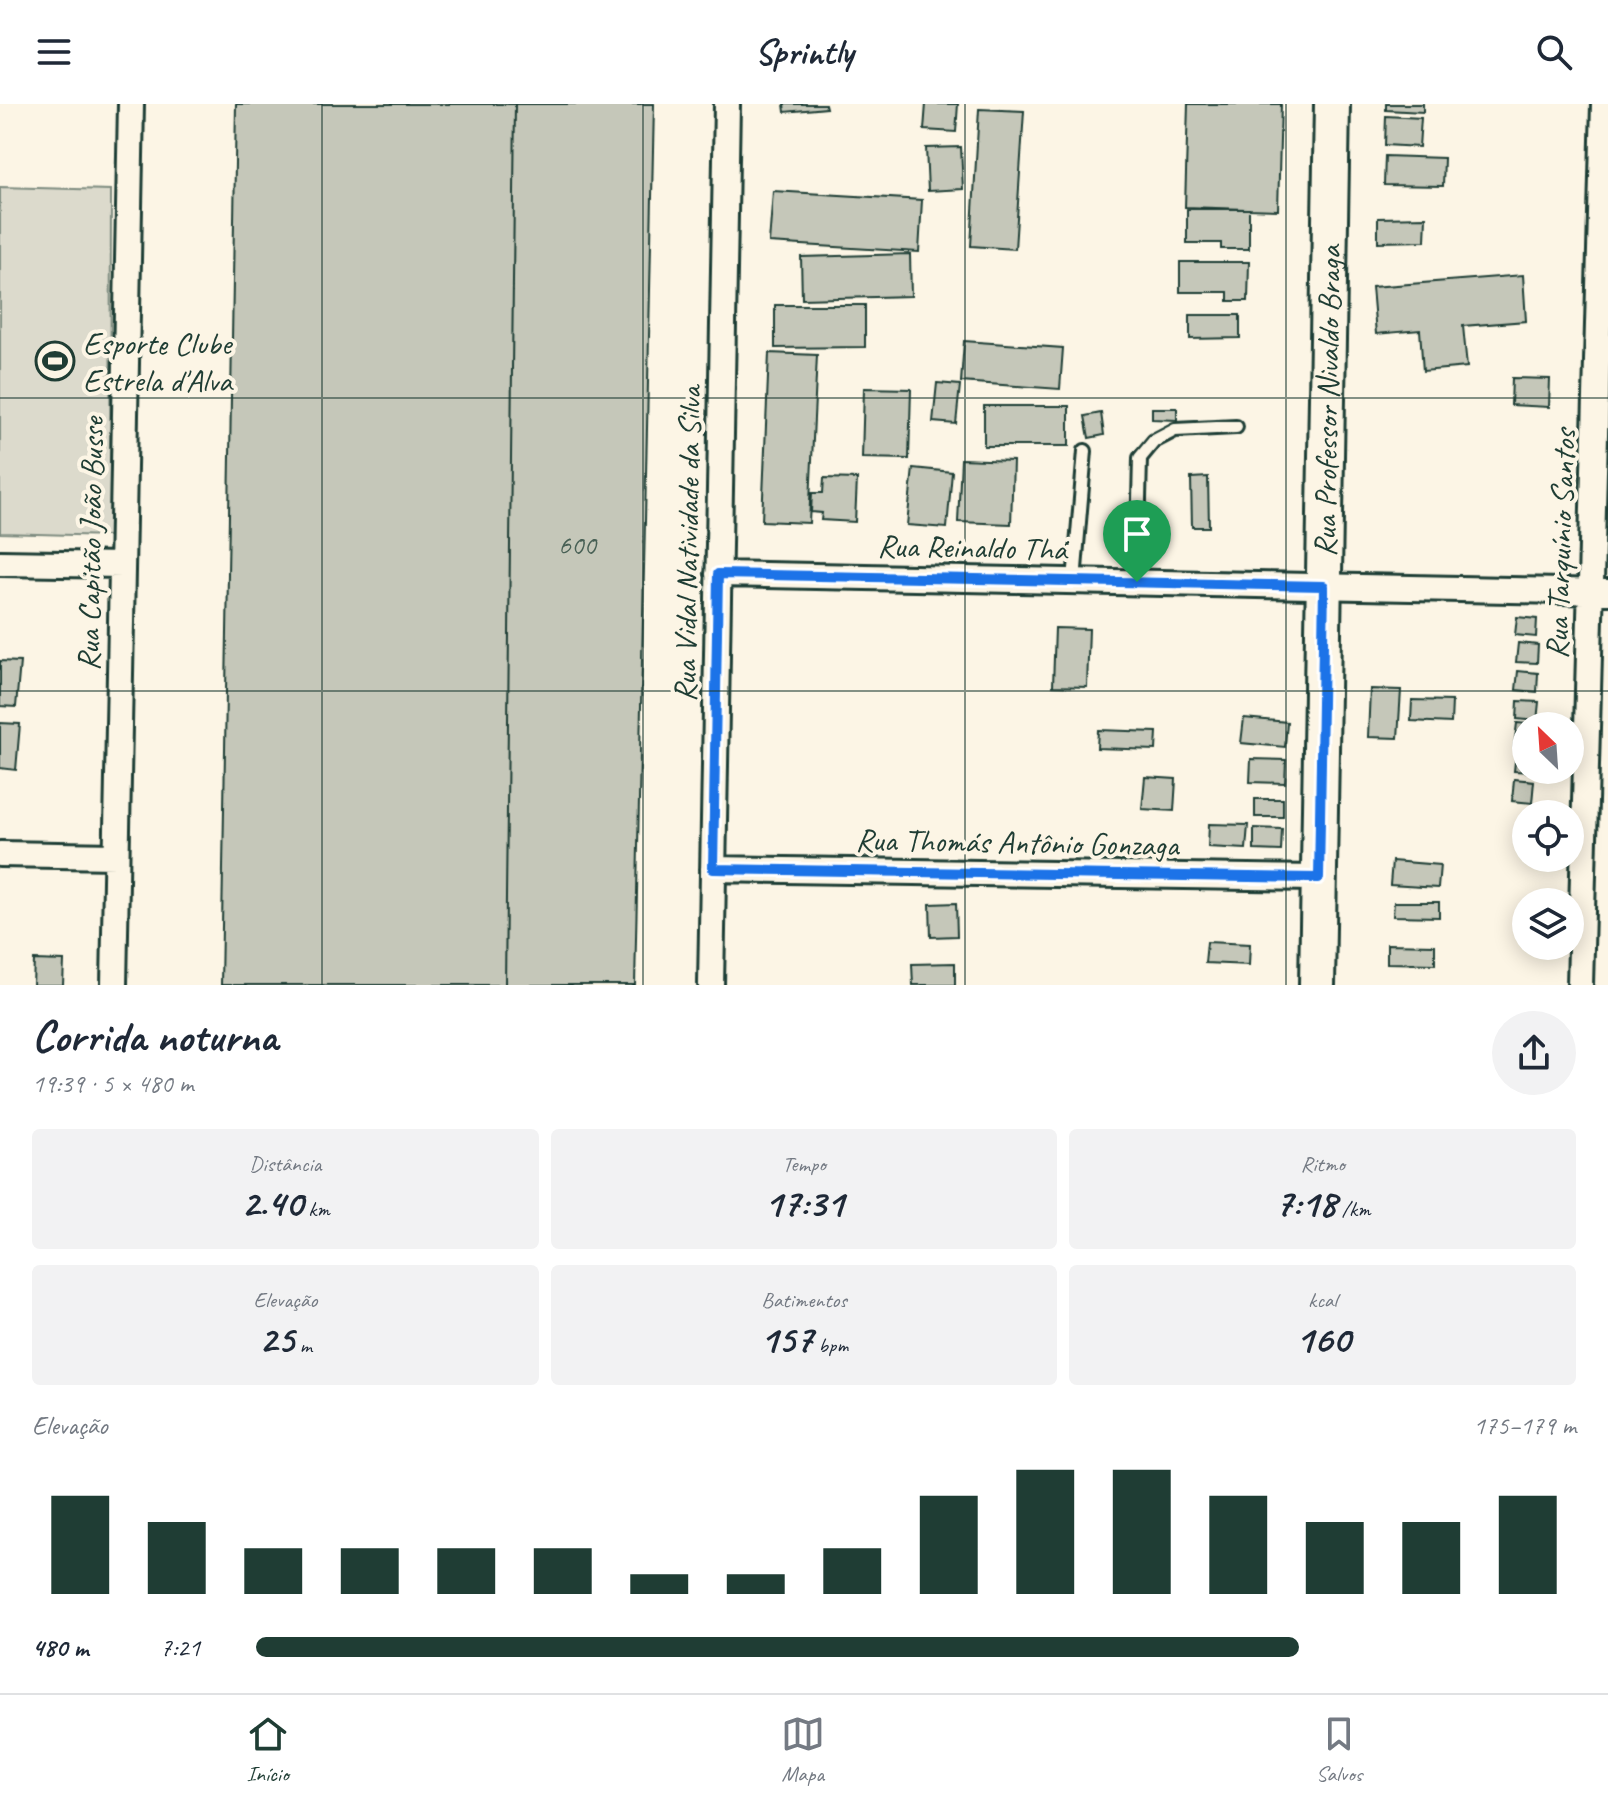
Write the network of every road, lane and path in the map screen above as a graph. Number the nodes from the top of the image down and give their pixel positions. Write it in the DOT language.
graph roads {
  1 [pos="131,104"];
  2 [pos="727,104"];
  3 [pos="1332,104"];
  4 [pos="1604,104"];
  5 [pos="1236,427"];
  6 [pos="1085,451"];
  7 [pos="0,563"];
  8 [pos="122,565"];
  9 [pos="718,574"];
  10 [pos="1074,581"];
  11 [pos="1137,582"];
  12 [pos="1324,586"];
  13 [pos="1599,592"];
  14 [pos="0,854"];
  15 [pos="116,856"];
  16 [pos="713,869"];
  17 [pos="1319,878"];
  18 [pos="114,985"];
  19 [pos="711,985"];
  20 [pos="1317,985"];
  21 [pos="1580,985"];
  1 -- 8 [label="street, Rua Capitão João Busse"];
  2 -- 9 [label="street, Rua Vidal Natividade da Silva"];
  3 -- 12 [label="main road, Rua Professor Nivaldo Braga"];
  4 -- 13 [label="street, Rua Tarquínio Santos"];
  5 -- 11 [label="lane"];
  6 -- 10 [label="lane"];
  7 -- 8 [label="street"];
  8 -- 15 [label="street, Rua Capitão João Busse"];
  9 -- 10 [label="street, Rua Reinaldo Thá"];
  9 -- 16 [label="street, Rua Vidal Natividade da Silva"];
  10 -- 11 [label="street, Rua Reinaldo Thá"];
  11 -- 12 [label="street, Rua Reinaldo Thá"];
  12 -- 13 [label="street, Rua Reinaldo Thá"];
  12 -- 17 [label="main road, Rua Professor Nivaldo Braga"];
  13 -- 21 [label="street, Rua Tarquínio Santos"];
  14 -- 15 [label="street"];
  15 -- 18 [label="street, Rua Capitão João Busse"];
  16 -- 17 [label="street, Rua Thomás Antônio Gonzaga"];
  16 -- 19 [label="street, Rua Vidal Natividade da Silva"];
  17 -- 20 [label="main road, Rua Professor Nivaldo Braga"];
}
